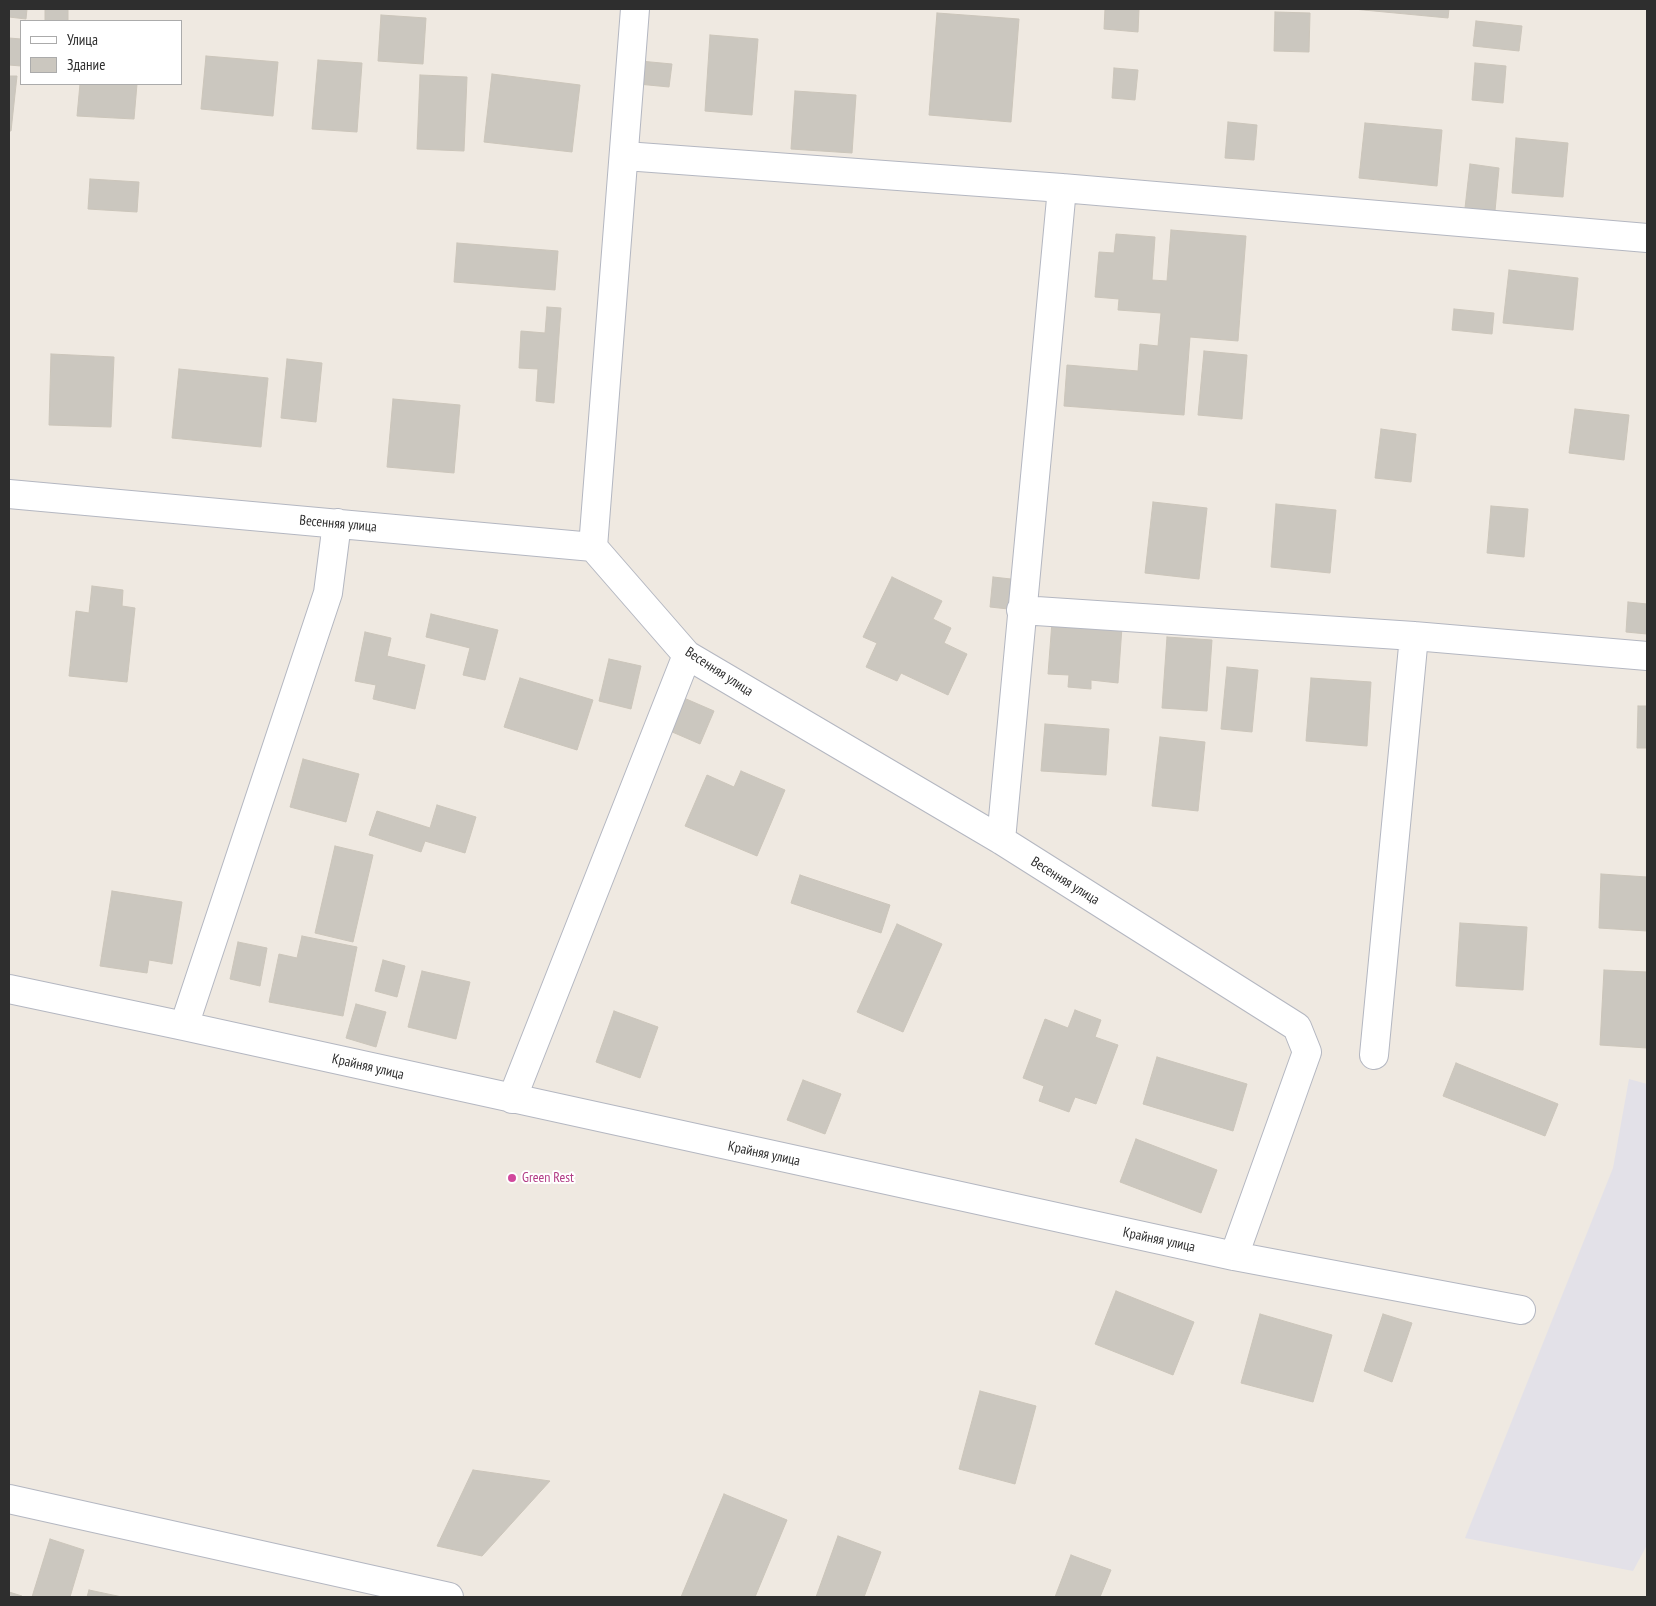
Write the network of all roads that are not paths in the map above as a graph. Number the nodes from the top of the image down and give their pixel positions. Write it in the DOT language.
graph roads {
  1 [pos="635,9"];
  2 [pos="626,156"];
  3 [pos="1062,188"];
  4 [pos="1647,238"];
  5 [pos="10,497"];
  6 [pos="337,524"];
  7 [pos="593,547"];
  8 [pos="1021,610"];
  9 [pos="1414,636"];
  10 [pos="687,655"];
  11 [pos="1647,656"];
  12 [pos="1001,840"];
  13 [pos="9,989"];
  14 [pos="184,1026"];
  15 [pos="1374,1056"];
  16 [pos="512,1099"];
  17 [pos="1234,1256"];
  18 [pos="1520,1310"];
  19 [pos="9,1499"];
  20 [pos="449,1597"];
  1 -- 2 [label="street"];
  2 -- 3 [label="street"];
  2 -- 7 [label="street"];
  3 -- 4 [label="street"];
  3 -- 8 [label="street"];
  5 -- 6 [label="street, Весенняя улица"];
  6 -- 7 [label="street, Весенняя улица"];
  6 -- 14 [label="street"];
  7 -- 10 [label="street, Весенняя улица"];
  8 -- 9 [label="street"];
  8 -- 12 [label="street"];
  9 -- 11 [label="street"];
  9 -- 15 [label="street"];
  10 -- 12 [label="street, Весенняя улица"];
  10 -- 16 [label="street"];
  12 -- 17 [label="street, Весенняя улица"];
  13 -- 14 [label="street, Крайняя улица"];
  14 -- 16 [label="street, Крайняя улица"];
  16 -- 17 [label="street, Крайняя улица"];
  17 -- 18 [label="street, Крайняя улица"];
  19 -- 20 [label="street"];
}
